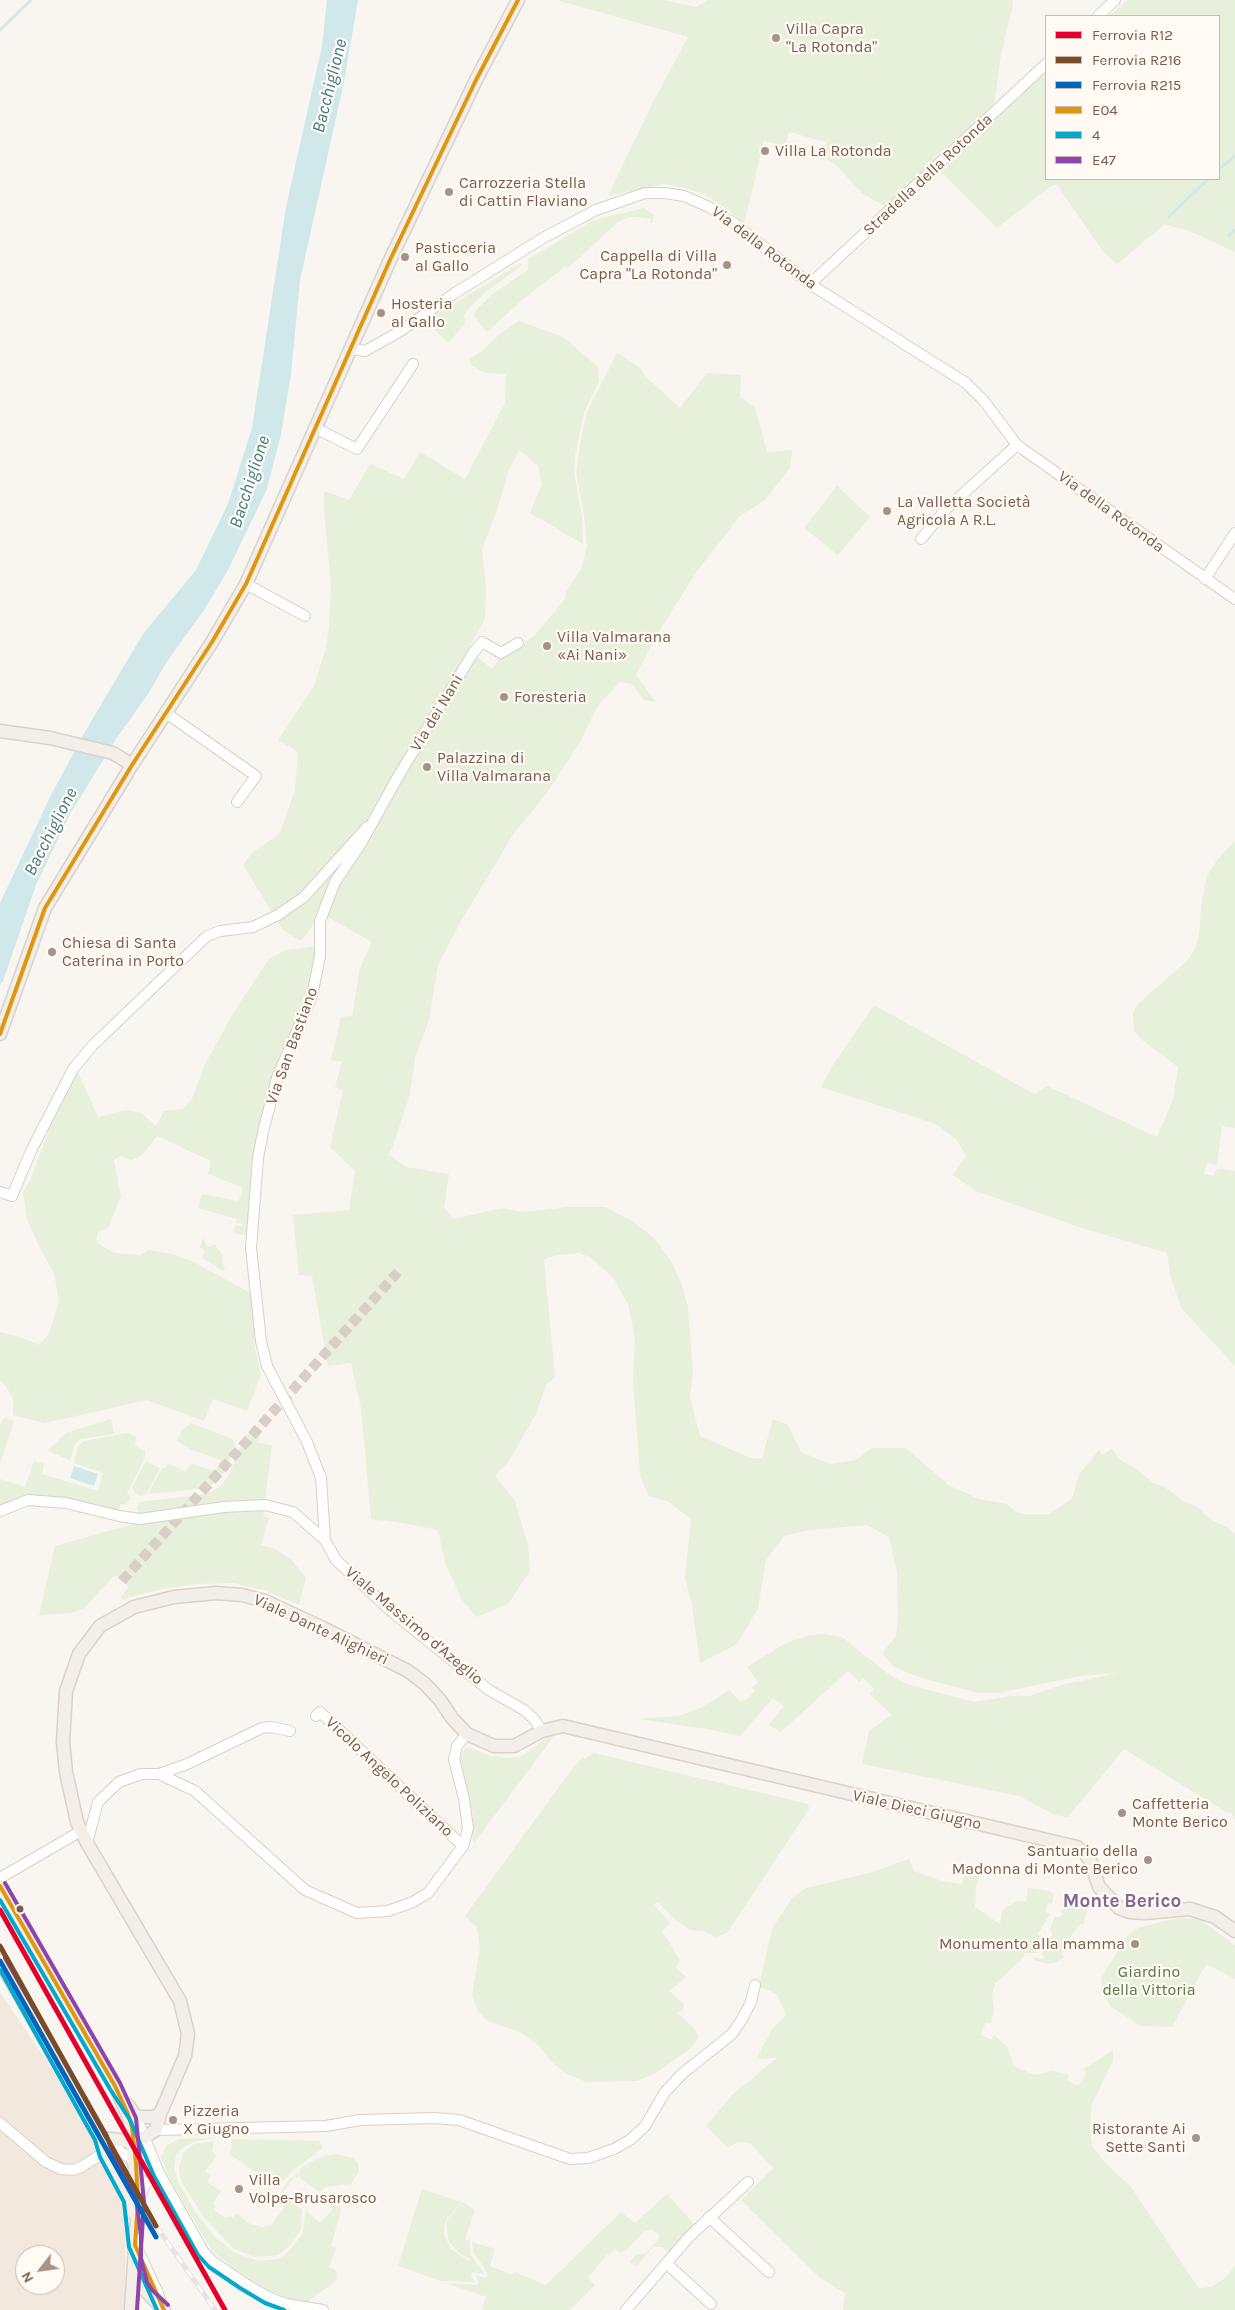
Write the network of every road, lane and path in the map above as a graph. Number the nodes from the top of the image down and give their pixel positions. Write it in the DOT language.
graph roads {
  1 [pos="518,0"];
  2 [pos="1115,0"];
  3 [pos="1099,15"];
  4 [pos="1045,65"];
  5 [pos="810,284"];
  6 [pos="352,349"];
  7 [pos="413,364"];
  8 [pos="315,428"];
  9 [pos="1017,444"];
  10 [pos="1235,533"];
  11 [pos="921,539"];
  12 [pos="1205,579"];
  13 [pos="246,584"];
  14 [pos="1235,599"];
  15 [pos="305,616"];
  16 [pos="518,643"];
  17 [pos="166,713"];
  18 [pos="0,731"];
  19 [pos="132,765"];
  20 [pos="237,802"];
  21 [pos="374,822"];
  22 [pos="0,1034"];
  23 [pos="0,1192"];
  24 [pos="0,1511"];
  25 [pos="324,1540"];
  26 [pos="316,1716"];
  27 [pos="563,1726"];
  28 [pos="542,1730"];
  29 [pos="290,1731"];
  30 [pos="467,1734"];
  31 [pos="160,1774"];
  32 [pos="81,1831"];
  33 [pos="87,1843"];
  34 [pos="463,1846"];
  35 [pos="0,1878"];
  36 [pos="1,1890"];
  37 [pos="1235,1931"];
  38 [pos="2,1962"];
  39 [pos="756,1985"];
  40 [pos="115,2086"];
  41 [pos="160,2114"];
  42 [pos="136,2117"];
  43 [pos="0,2123"];
  44 [pos="145,2136"];
  45 [pos="102,2138"];
  46 [pos="106,2152"];
  47 [pos="136,2163"];
  48 [pos="160,2180"];
  49 [pos="748,2182"];
  50 [pos="138,2202"];
  51 [pos="709,2217"];
  52 [pos="135,2241"];
  53 [pos="135,2260"];
  54 [pos="666,2263"];
  55 [pos="769,2272"];
  56 [pos="711,2304"];
  57 [pos="161,2309"];
  58 [pos="131,2310"];
  59 [pos="148,2310"];
  60 [pos="323,2310"];
  61 [pos="626,2310"];
  1 -- 6 [label="main road"];
  2 -- 3 [label="street"];
  4 -- 5 [label="street, Stradella della Rotonda"];
  5 -- 6 [label="street, Via della Rotonda"];
  5 -- 9 [label="street, Via della Rotonda"];
  6 -- 8 [label="main road"];
  7 -- 8 [label="street"];
  8 -- 13 [label="main road"];
  9 -- 11 [label="street"];
  9 -- 12 [label="street, Via della Rotonda"];
  10 -- 12 [label="street"];
  12 -- 14 [label="street, Via della Rotonda"];
  13 -- 15 [label="street"];
  13 -- 17 [label="main road"];
  16 -- 21 [label="street, Via dei Nani"];
  17 -- 19 [label="main road"];
  17 -- 20 [label="street"];
  18 -- 19 [label="main road"];
  19 -- 22 [label="main road"];
  21 -- 23 [label="street"];
  21 -- 25 [label="street, Via San Bastiano"];
  24 -- 25 [label="street, Viale Massimo d'Azeglio"];
  25 -- 28 [label="street, Viale Massimo d'Azeglio"];
  26 -- 34 [label="street, Vicolo Angelo Poliziano"];
  27 -- 28 [label="main road, Viale Dante Alighieri"];
  27 -- 37 [label="main road, Viale Dieci Giugno"];
  28 -- 30 [label="main road, Viale Dante Alighieri"];
  29 -- 31 [label="street"];
  30 -- 32 [label="main road, Viale Dante Alighieri"];
  30 -- 34 [label="street"];
  31 -- 33 [label="street"];
  31 -- 34 [label="street"];
  32 -- 33 [label="main road, Viale Dante Alighieri"];
  32 -- 35 [label="street"];
  33 -- 41 [label="main road, Viale Dante Alighieri"];
  36 -- 40 [label="main road"];
  38 -- 45 [label="main road"];
  39 -- 44 [label="street"];
  40 -- 42 [label="main road"];
  40 -- 44 [label="main road"];
  41 -- 42 [label="main road"];
  41 -- 44 [label="main road, Viale Dante Alighieri"];
  42 -- 44 [label="street"];
  43 -- 46 [label="street"];
  44 -- 45 [label="main road"];
  44 -- 47 [label="main road"];
  44 -- 48 [label="street"];
  45 -- 46 [label="main road"];
  45 -- 47 [label="street"];
  46 -- 52 [label="main road"];
  47 -- 48 [label="street"];
  47 -- 50 [label="main road"];
  48 -- 50 [label="street"];
  48 -- 60 [label="street"];
  49 -- 51 [label="street"];
  50 -- 52 [label="main road"];
  51 -- 54 [label="street"];
  51 -- 55 [label="street"];
  52 -- 53 [label="main road"];
  52 -- 57 [label="street"];
  53 -- 57 [label="main road"];
  53 -- 58 [label="main road"];
  54 -- 56 [label="street"];
  54 -- 61 [label="street"];
  57 -- 59 [label="main road"];
}
